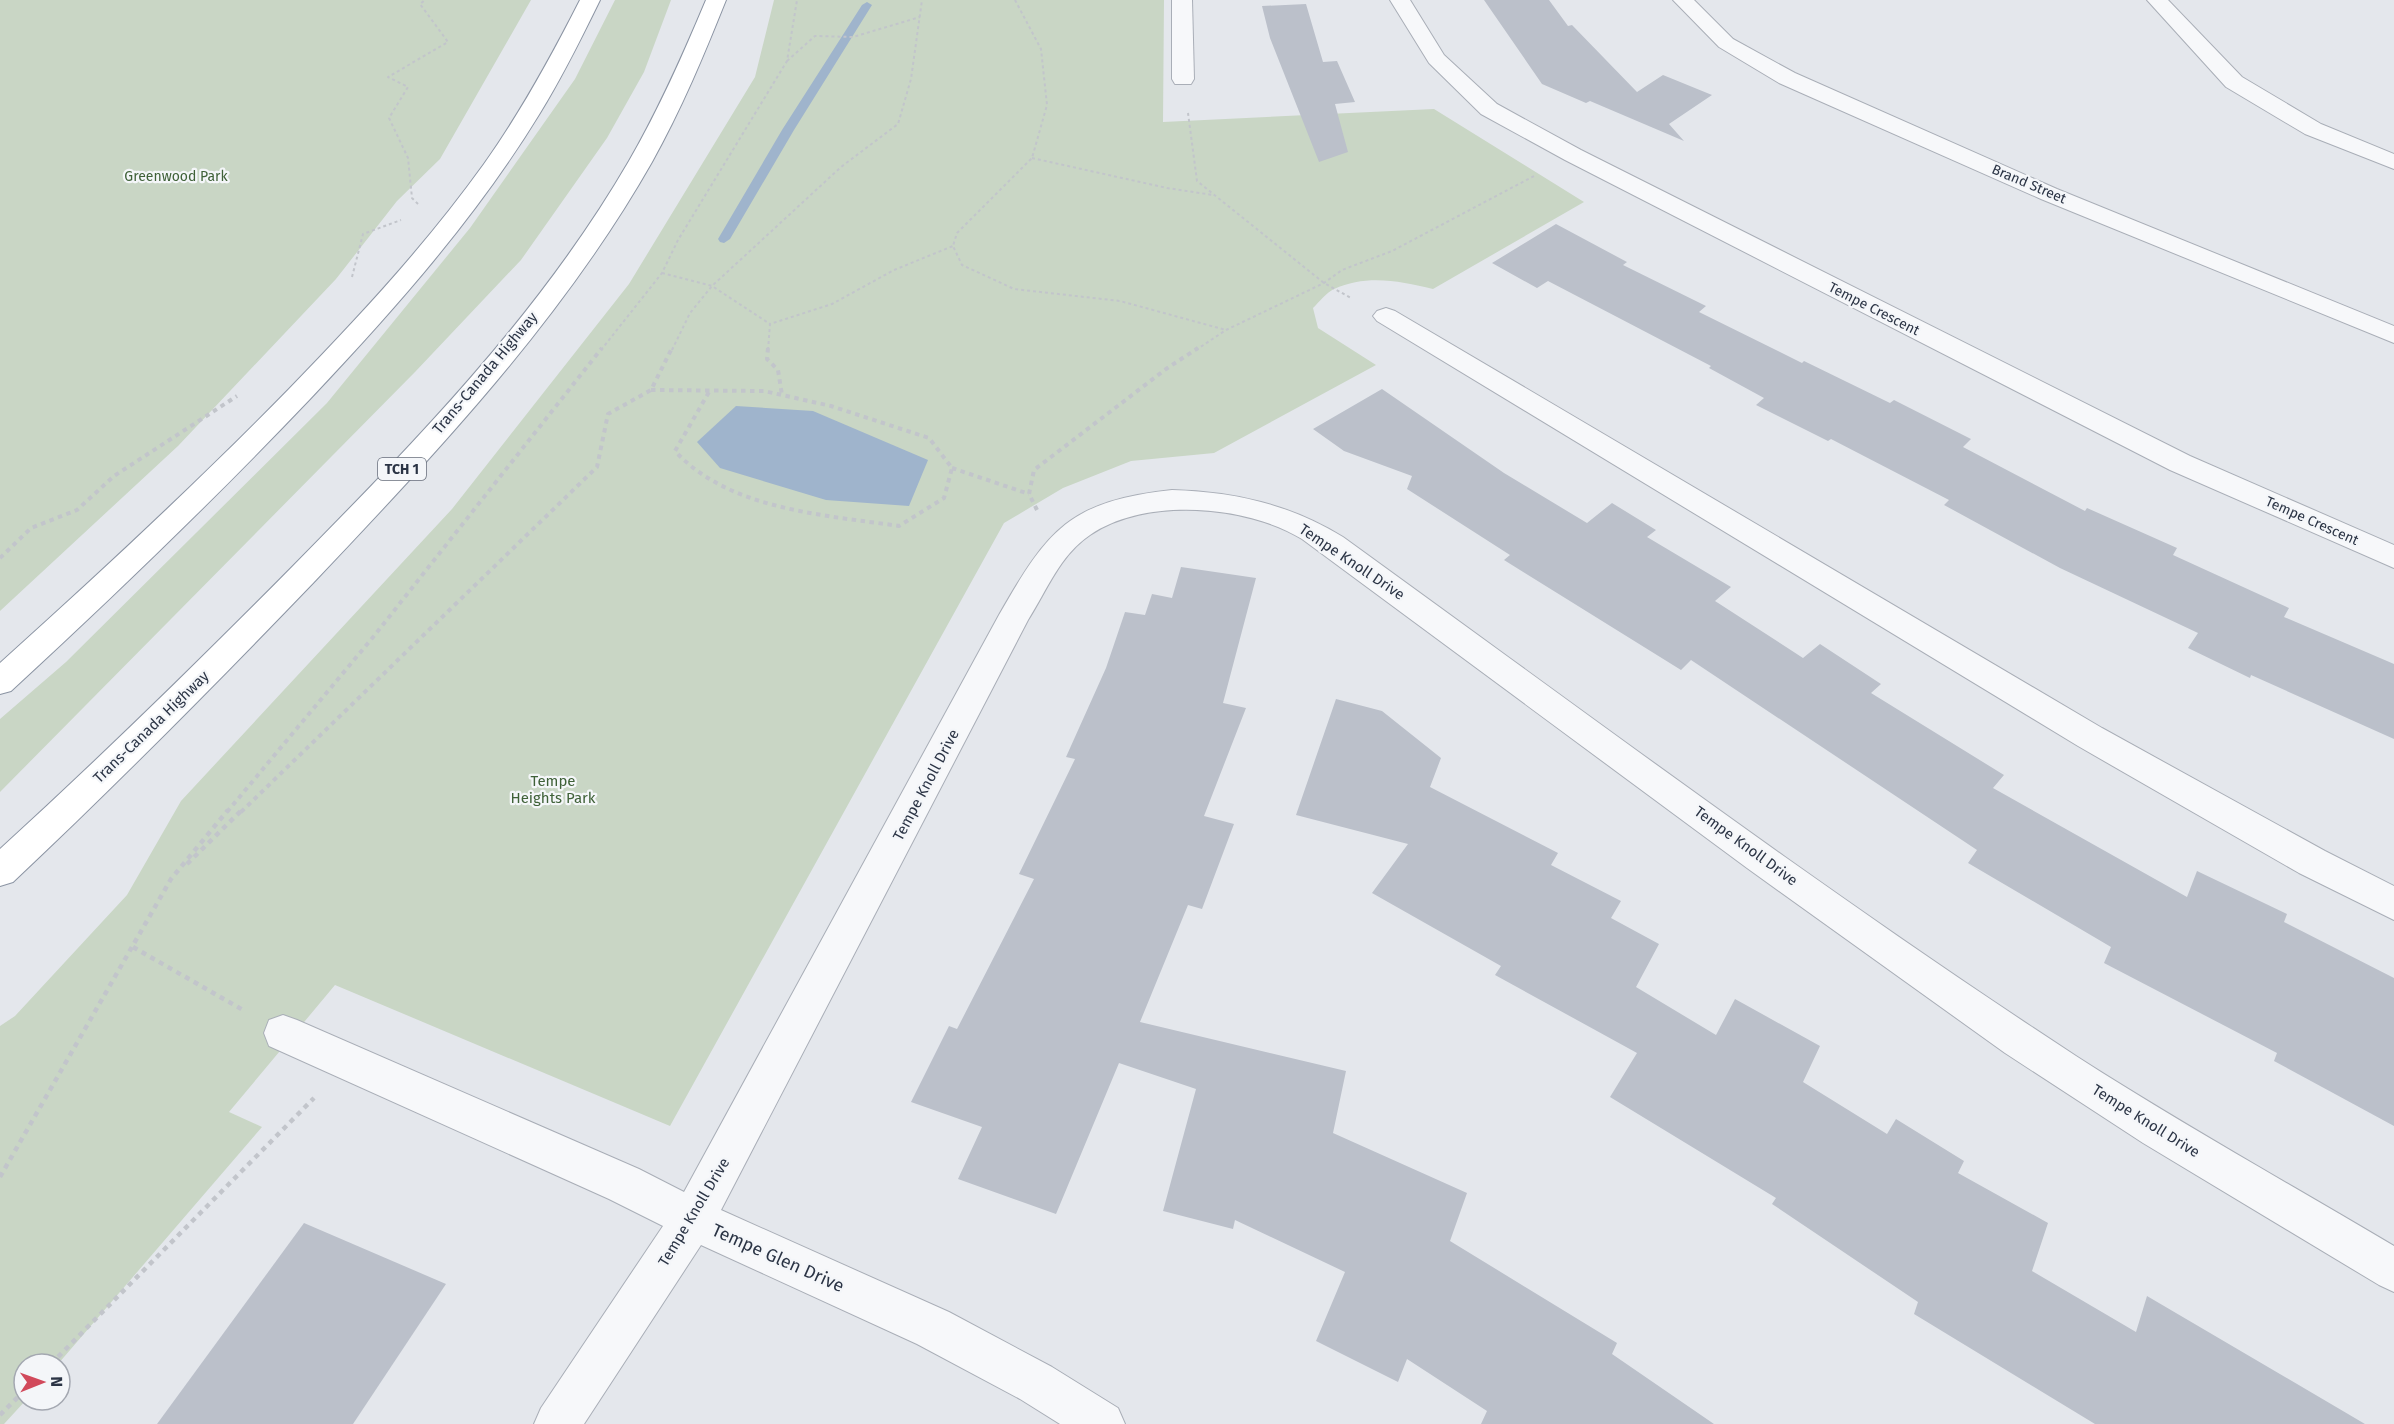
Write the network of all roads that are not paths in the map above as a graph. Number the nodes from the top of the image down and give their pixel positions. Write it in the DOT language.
graph roads {
  1 [pos="590,0"];
  2 [pos="717,0"];
  3 [pos="1182,0"];
  4 [pos="1400,0"];
  5 [pos="1683,0"];
  6 [pos="2157,0"];
  7 [pos="1183,79"];
  8 [pos="2394,162"];
  9 [pos="1386,316"];
  10 [pos="2394,335"];
  11 [pos="2394,557"];
  12 [pos="0,682"];
  13 [pos="0,871"];
  14 [pos="2394,903"];
  15 [pos="282,1033"];
  16 [pos="693,1219"];
  17 [pos="2394,1270"];
  18 [pos="557,1424"];
  19 [pos="1102,1424"];
  1 -- 12 [label="highway"];
  2 -- 13 [label="highway, Trans-Canada Highway / TCH 1"];
  3 -- 7 [label="street"];
  4 -- 11 [label="street, Tempe Crescent"];
  5 -- 10 [label="street, Brand Street"];
  6 -- 8 [label="street"];
  9 -- 14 [label="street"];
  15 -- 16 [label="street, Tempe Glen Drive"];
  16 -- 17 [label="street, Tempe Knoll Drive"];
  16 -- 18 [label="street, Tempe Knoll Drive"];
  16 -- 19 [label="street, Tempe Glen Drive"];
}
